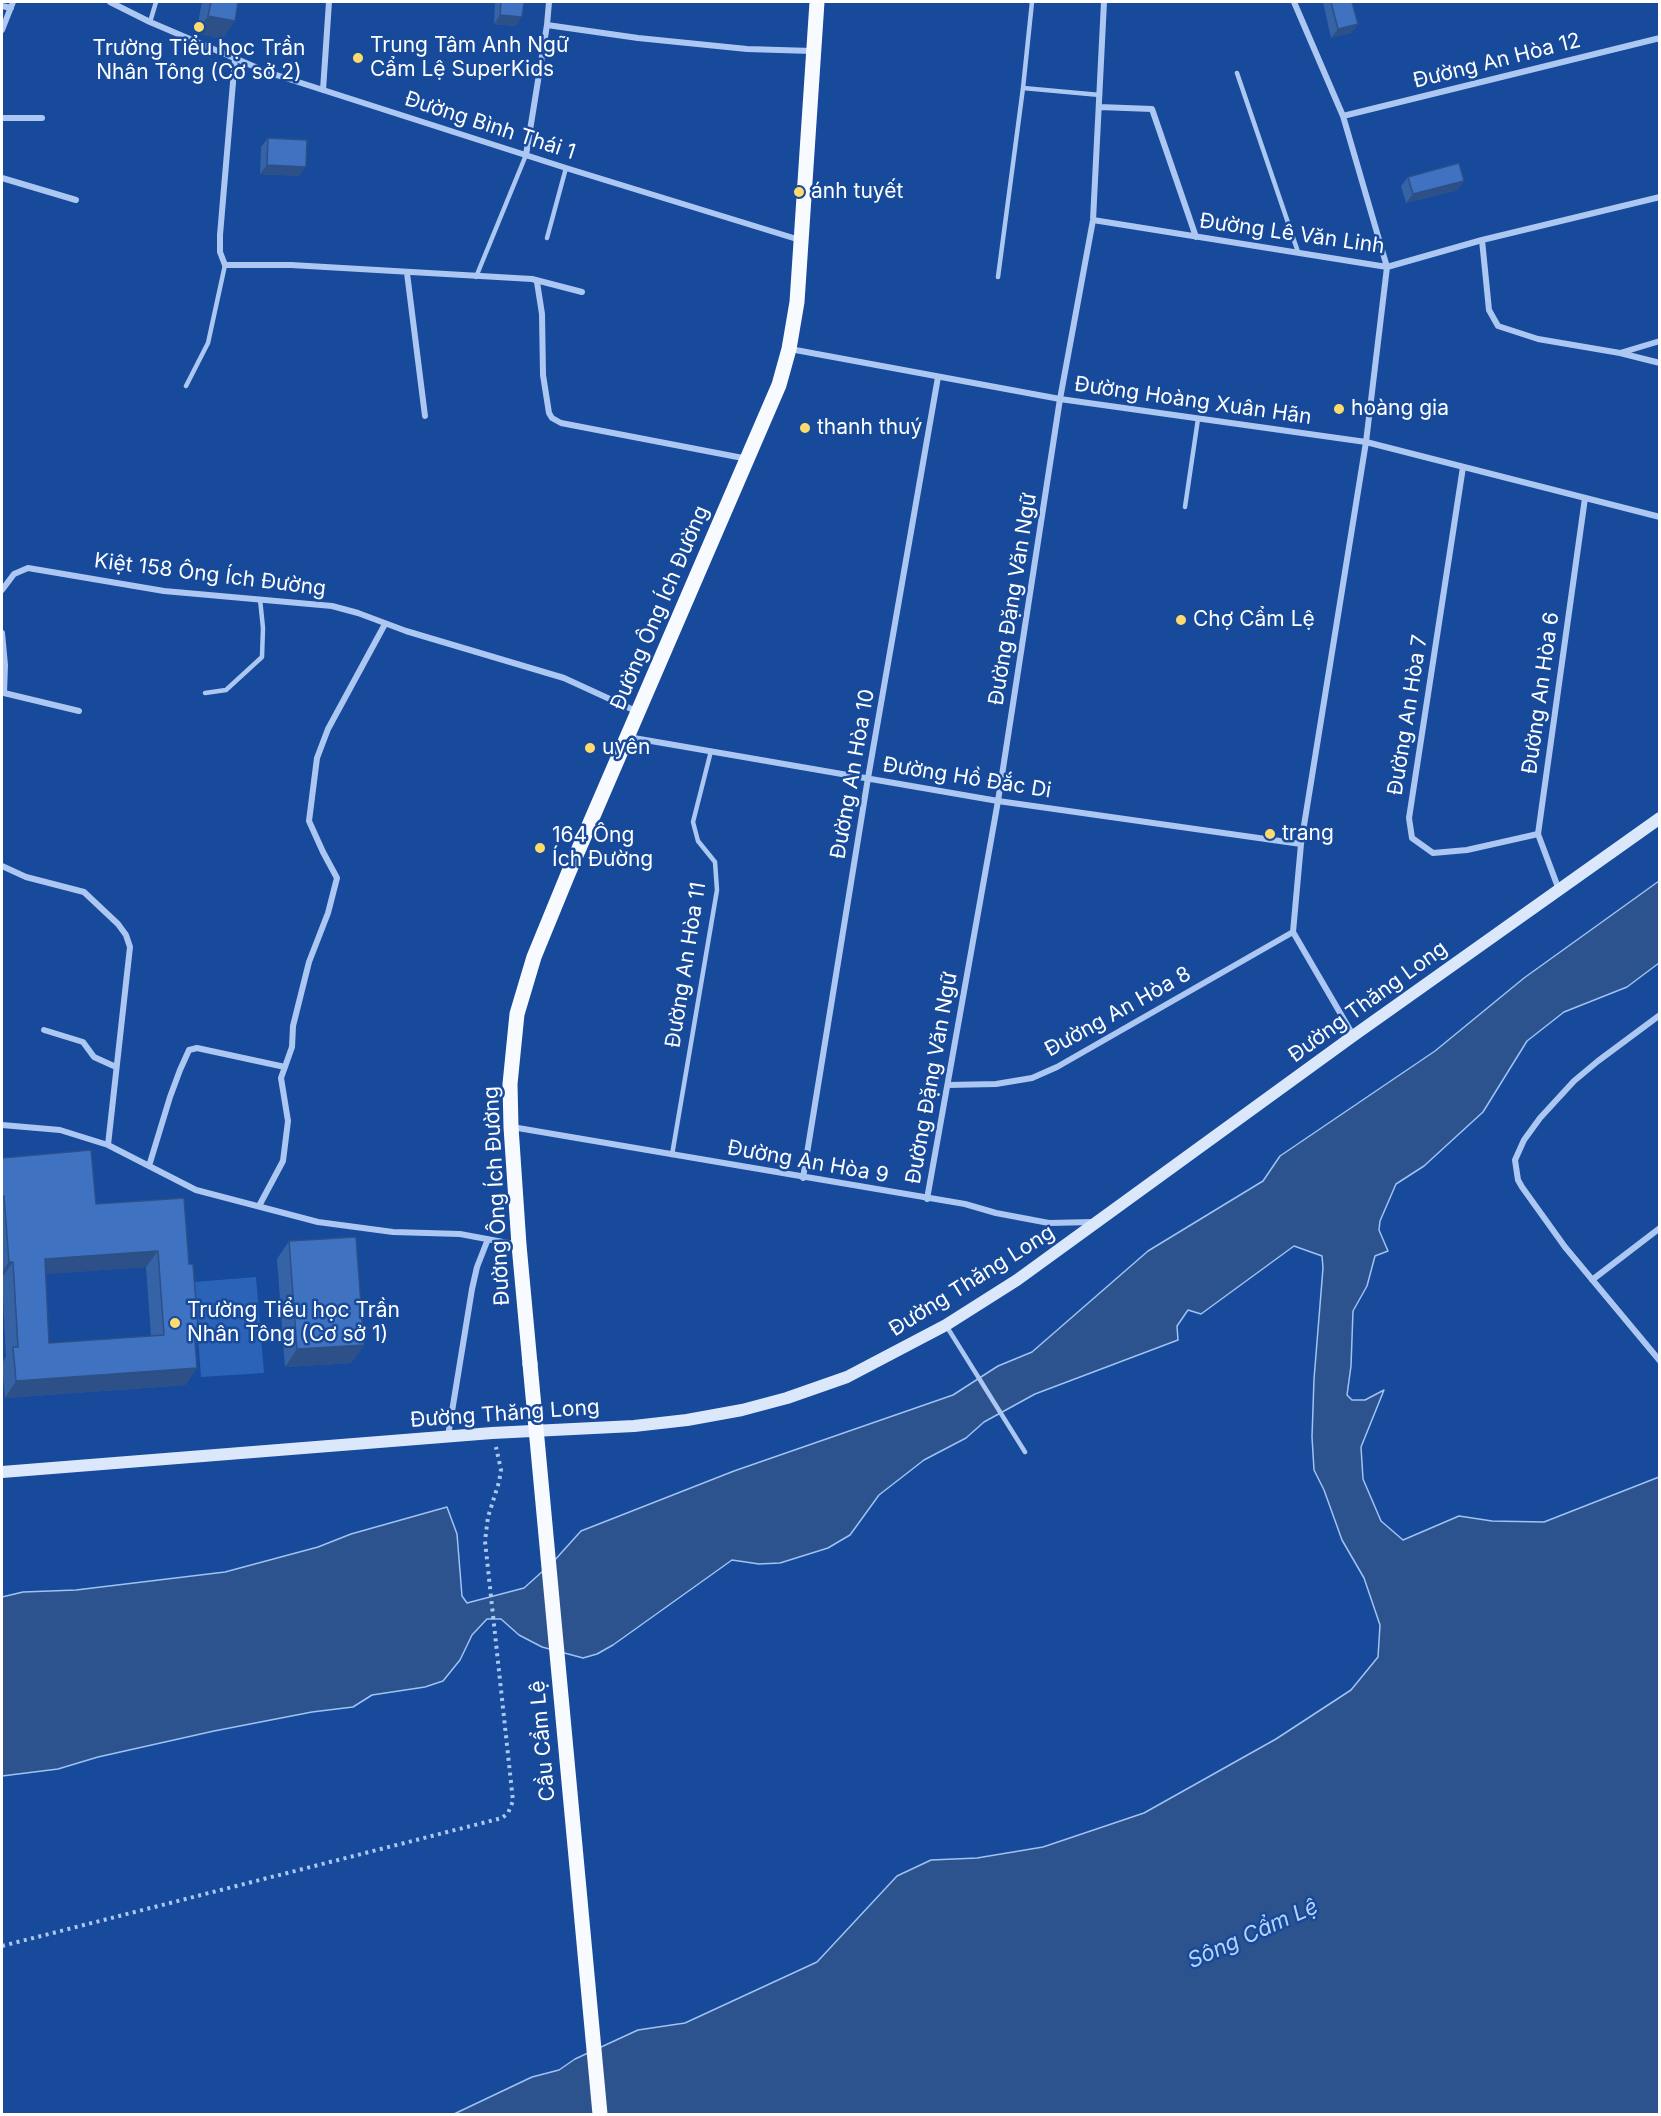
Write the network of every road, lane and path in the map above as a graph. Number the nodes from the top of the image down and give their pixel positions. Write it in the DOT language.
graph roads {
  1 [pos="110,2"];
  2 [pos="156,2"];
  3 [pos="329,2"];
  4 [pos="549,2"];
  5 [pos="817,2"];
  6 [pos="1032,2"];
  7 [pos="1104,2"];
  8 [pos="1294,2"];
  9 [pos="12,5"];
  10 [pos="2,6"];
  11 [pos="150,22"];
  12 [pos="547,25"];
  13 [pos="2,30"];
  14 [pos="1659,38"];
  15 [pos="813,51"];
  16 [pos="236,59"];
  17 [pos="1237,73"];
  18 [pos="1023,88"];
  19 [pos="323,90"];
  20 [pos="1100,95"];
  21 [pos="1099,107"];
  22 [pos="1343,116"];
  23 [pos="2,118"];
  24 [pos="42,118"];
  25 [pos="526,154"];
  26 [pos="566,168"];
  27 [pos="2,178"];
  28 [pos="1659,197"];
  29 [pos="76,200"];
  30 [pos="1093,220"];
  31 [pos="1196,237"];
  32 [pos="547,238"];
  33 [pos="800,240"];
  34 [pos="1482,240"];
  35 [pos="1298,252"];
  36 [pos="225,265"];
  37 [pos="1388,267"];
  38 [pos="407,273"];
  39 [pos="476,277"];
  40 [pos="998,277"];
  41 [pos="537,282"];
  42 [pos="582,292"];
  43 [pos="1659,341"];
  44 [pos="789,349"];
  45 [pos="1620,353"];
  46 [pos="1659,363"];
  47 [pos="938,377"];
  48 [pos="186,387"];
  49 [pos="1060,399"];
  50 [pos="425,416"];
  51 [pos="1198,419"];
  52 [pos="1366,442"];
  53 [pos="748,459"];
  54 [pos="1463,467"];
  55 [pos="1585,498"];
  56 [pos="1185,507"];
  57 [pos="1659,517"];
  58 [pos="2,590"];
  59 [pos="260,599"];
  60 [pos="385,624"];
  61 [pos="2,633"];
  62 [pos="205,693"];
  63 [pos="79,711"];
  64 [pos="639,712"];
  65 [pos="628,737"];
  66 [pos="711,751"];
  67 [pos="868,778"];
  68 [pos="999,801"];
  69 [pos="1659,818"];
  70 [pos="1538,834"];
  71 [pos="1302,843"];
  72 [pos="2,866"];
  73 [pos="1559,890"];
  74 [pos="1293,932"];
  75 [pos="1659,1015"];
  76 [pos="44,1030"];
  77 [pos="1353,1036"];
  78 [pos="116,1067"];
  79 [pos="285,1067"];
  80 [pos="948,1085"];
  81 [pos="2,1125"];
  82 [pos="511,1127"];
  83 [pos="108,1144"];
  84 [pos="672,1155"];
  85 [pos="149,1166"];
  86 [pos="803,1178"];
  87 [pos="927,1199"];
  88 [pos="260,1206"];
  89 [pos="1099,1222"];
  90 [pos="1659,1228"];
  91 [pos="488,1239"];
  92 [pos="519,1245"];
  93 [pos="1592,1280"];
  94 [pos="946,1325"];
  95 [pos="1659,1361"];
  96 [pos="530,1364"];
  97 [pos="492,1432"];
  98 [pos="448,1436"];
  99 [pos="1025,1452"];
  100 [pos="2,1472"];
  101 [pos="2,1946"];
  102 [pos="600,2115"];
  1 -- 11 [label="street, Đường Bình Thái 1"];
  2 -- 11 [label="lane"];
  3 -- 19 [label="street"];
  4 -- 12 [label="street"];
  5 -- 15 [label="main road, Đường Ông Ích Đường"];
  6 -- 18 [label="lane"];
  7 -- 20 [label="street, Đường Đặng Văn Ngữ"];
  8 -- 22 [label="street"];
  9 -- 10 [label="street"];
  9 -- 13 [label="street"];
  11 -- 16 [label="street, Đường Bình Thái 1"];
  12 -- 15 [label="street"];
  12 -- 25 [label="street"];
  14 -- 22 [label="street, Đường An Hòa 12"];
  15 -- 33 [label="main road, Đường Ông Ích Đường"];
  16 -- 19 [label="street, Đường Bình Thái 1"];
  16 -- 36 [label="street"];
  17 -- 35 [label="lane"];
  18 -- 20 [label="lane"];
  18 -- 40 [label="lane"];
  19 -- 25 [label="street, Đường Bình Thái 1"];
  20 -- 21 [label="street, Đường Đặng Văn Ngữ"];
  21 -- 30 [label="street, Đường Đặng Văn Ngữ"];
  21 -- 31 [label="street"];
  22 -- 37 [label="street"];
  23 -- 24 [label="street"];
  25 -- 26 [label="street, Đường Bình Thái 1"];
  25 -- 39 [label="lane"];
  26 -- 32 [label="lane"];
  26 -- 33 [label="street, Đường Bình Thái 1"];
  27 -- 29 [label="street"];
  28 -- 34 [label="street, Đường Lê Văn Linh"];
  30 -- 31 [label="street, Đường Lê Văn Linh"];
  30 -- 49 [label="street, Đường Đặng Văn Ngữ"];
  31 -- 35 [label="street, Đường Lê Văn Linh"];
  33 -- 44 [label="main road, Đường Ông Ích Đường"];
  34 -- 37 [label="street, Đường Lê Văn Linh"];
  34 -- 45 [label="street"];
  35 -- 37 [label="street, Đường Lê Văn Linh"];
  36 -- 38 [label="street"];
  36 -- 48 [label="lane"];
  37 -- 52 [label="street"];
  38 -- 39 [label="street"];
  38 -- 50 [label="street"];
  39 -- 41 [label="street"];
  41 -- 42 [label="street"];
  41 -- 53 [label="street"];
  43 -- 45 [label="street"];
  44 -- 47 [label="street, Đường Hoàng Xuân Hãn"];
  44 -- 53 [label="main road, Đường Ông Ích Đường"];
  45 -- 46 [label="street"];
  47 -- 49 [label="street, Đường Hoàng Xuân Hãn"];
  47 -- 67 [label="street, Đường An Hòa 10"];
  49 -- 51 [label="street, Đường Hoàng Xuân Hãn"];
  49 -- 68 [label="street, Đường Đặng Văn Ngữ"];
  51 -- 52 [label="street, Đường Hoàng Xuân Hãn"];
  51 -- 56 [label="lane"];
  52 -- 54 [label="street, Đường Hoàng Xuân Hãn"];
  52 -- 71 [label="street"];
  53 -- 64 [label="main road, Đường Ông Ích Đường"];
  54 -- 55 [label="street, Đường Hoàng Xuân Hãn"];
  54 -- 70 [label="street, Đường An Hòa 7"];
  55 -- 57 [label="street, Đường Hoàng Xuân Hãn"];
  55 -- 70 [label="street, Đường An Hòa 6"];
  58 -- 59 [label="street, Kiệt 158 Ông Ích Đường"];
  59 -- 60 [label="street, Kiệt 158 Ông Ích Đường"];
  59 -- 62 [label="lane"];
  60 -- 64 [label="street, Kiệt 158 Ông Ích Đường"];
  60 -- 79 [label="street"];
  61 -- 63 [label="street"];
  64 -- 65 [label="main road, Đường Ông Ích Đường"];
  65 -- 66 [label="street, Đường Hồ Đắc Di"];
  65 -- 82 [label="main road, Đường Ông Ích Đường"];
  66 -- 67 [label="street, Đường Hồ Đắc Di"];
  66 -- 84 [label="lane, Đường An Hòa 11"];
  67 -- 68 [label="street, Đường Hồ Đắc Di"];
  67 -- 86 [label="street, Đường An Hòa 10"];
  68 -- 71 [label="street, Đường Hồ Đắc Di"];
  68 -- 80 [label="street, Đường Đặng Văn Ngữ"];
  69 -- 73 [label="street, Đường Thăng Long"];
  70 -- 73 [label="street, Đường An Hòa 6"];
  71 -- 74 [label="street"];
  72 -- 78 [label="street"];
  73 -- 77 [label="street, Đường Thăng Long"];
  74 -- 77 [label="street"];
  74 -- 80 [label="street, Đường An Hòa 8"];
  75 -- 93 [label="street"];
  76 -- 78 [label="street"];
  77 -- 89 [label="street, Đường Thăng Long"];
  78 -- 83 [label="street"];
  79 -- 85 [label="street"];
  79 -- 88 [label="street"];
  80 -- 87 [label="street, Đường Đặng Văn Ngữ"];
  81 -- 83 [label="street"];
  82 -- 84 [label="street, Đường An Hòa 9"];
  82 -- 92 [label="main road, Đường Ông Ích Đường"];
  83 -- 85 [label="street"];
  84 -- 86 [label="street, Đường An Hòa 9"];
  85 -- 88 [label="street"];
  86 -- 87 [label="street, Đường An Hòa 9"];
  87 -- 89 [label="street, Đường An Hòa 9"];
  88 -- 91 [label="street"];
  89 -- 94 [label="street, Đường Thăng Long"];
  90 -- 93 [label="street"];
  91 -- 92 [label="street"];
  91 -- 98 [label="street"];
  92 -- 96 [label="main road, Đường Ông Ích Đường"];
  93 -- 95 [label="street"];
  94 -- 97 [label="street, Đường Thăng Long"];
  94 -- 99 [label="lane"];
  96 -- 102 [label="main road, Cầu Cẩm Lệ, bridge"];
  97 -- 98 [label="street, Đường Thăng Long"];
  97 -- 101 [label="path"];
  98 -- 100 [label="street, Đường Thăng Long"];
}
